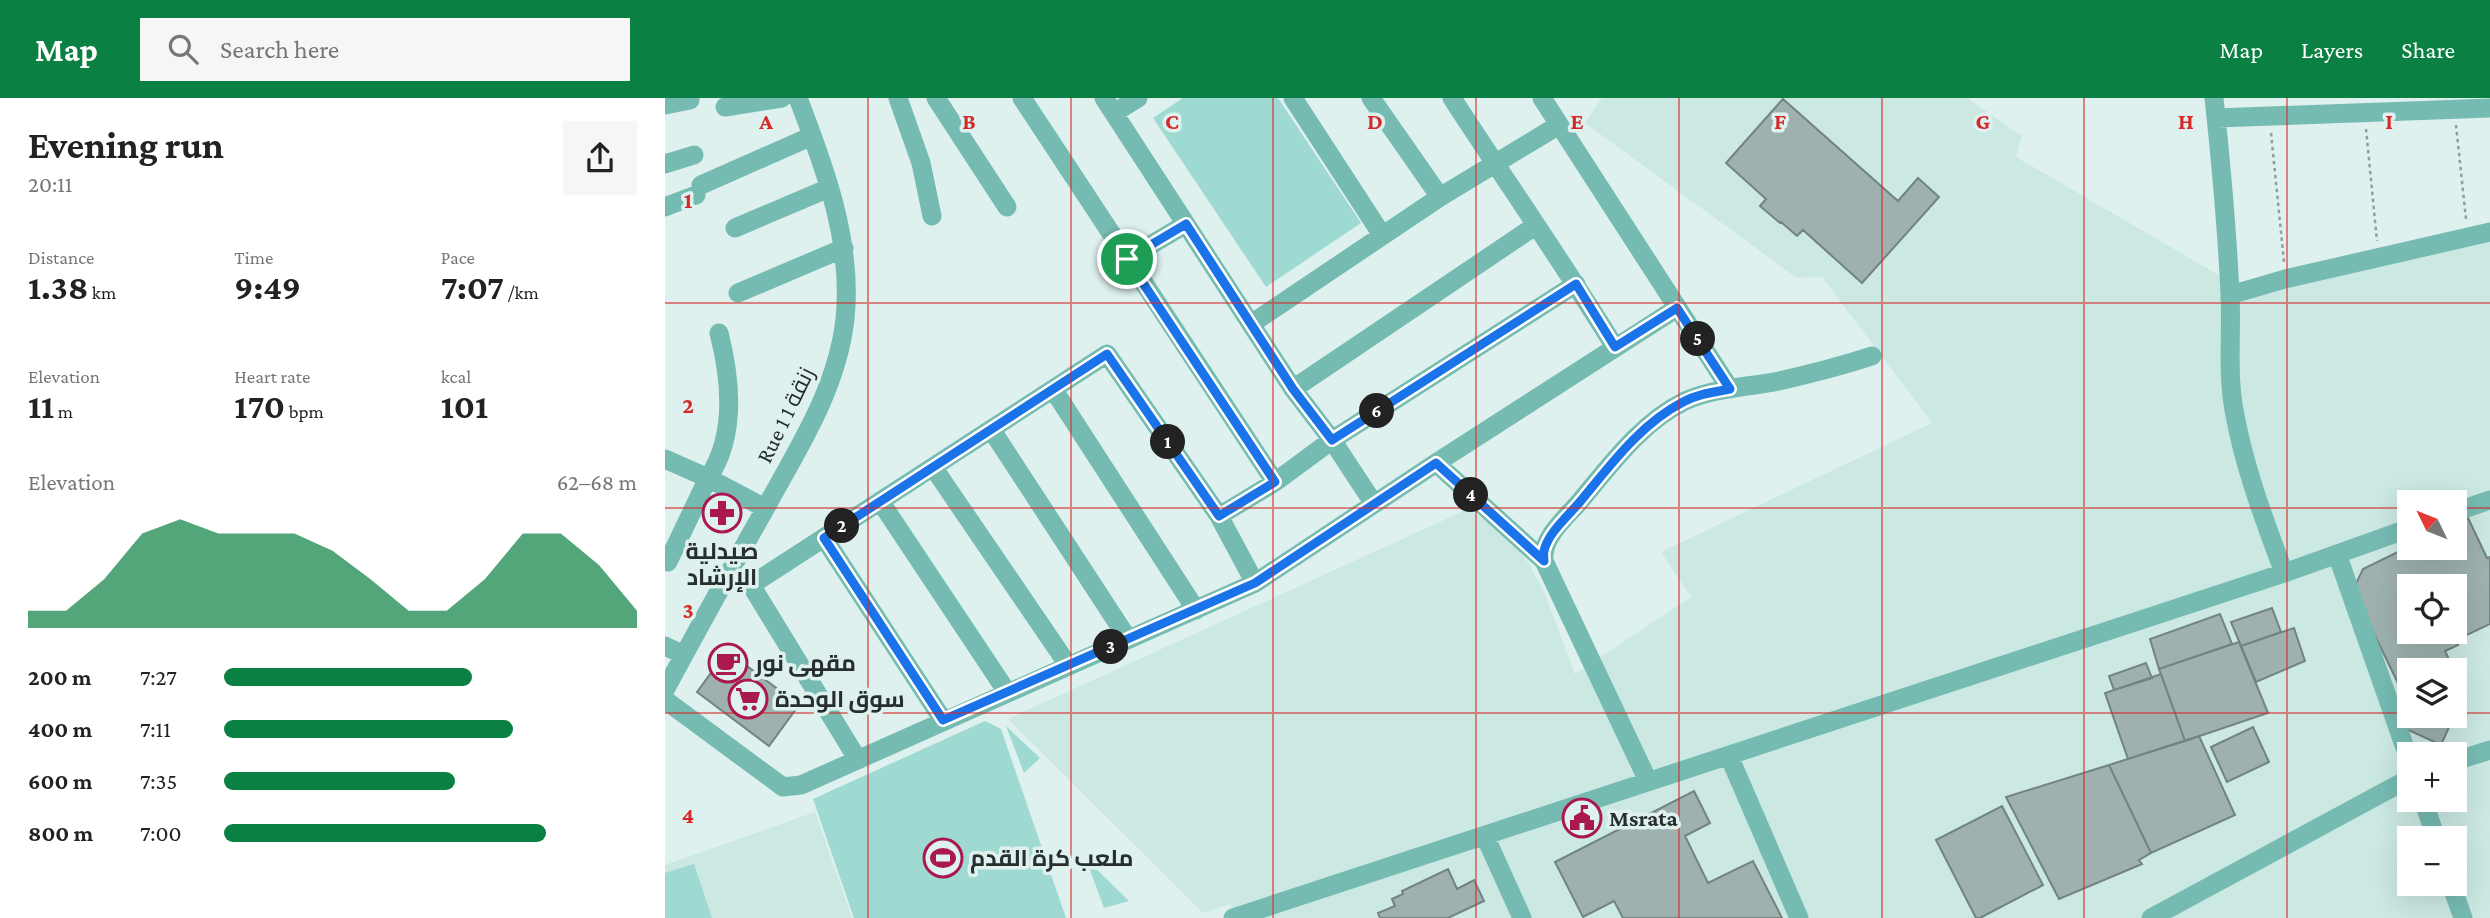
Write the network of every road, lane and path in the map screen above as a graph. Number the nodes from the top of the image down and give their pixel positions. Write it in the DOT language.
graph roads {
  1 [pos="782,98"];
  2 [pos="798,98"];
  3 [pos="898,98"];
  4 [pos="936,98"];
  5 [pos="1022,98"];
  6 [pos="1138,98"];
  7 [pos="1293,98"];
  8 [pos="1371,98"];
  9 [pos="1452,98"];
  10 [pos="1542,98"];
  11 [pos="2214,98"];
  12 [pos="690,100"];
  13 [pos="665,105"];
  14 [pos="1109,106"];
  15 [pos="725,107"];
  16 [pos="2490,108"];
  17 [pos="2454,109"];
  18 [pos="2364,113"];
  19 [pos="2270,116"];
  20 [pos="2216,118"];
  21 [pos="1559,125"];
  22 [pos="812,136"];
  23 [pos="694,155"];
  24 [pos="665,164"];
  25 [pos="1495,164"];
  26 [pos="829,188"];
  27 [pos="1440,197"];
  28 [pos="1007,206"];
  29 [pos="665,207"];
  30 [pos="932,216"];
  31 [pos="1186,224"];
  32 [pos="1535,226"];
  33 [pos="735,228"];
  34 [pos="2490,232"];
  35 [pos="1383,235"];
  36 [pos="2468,236"];
  37 [pos="843,248"];
  38 [pos="2379,258"];
  39 [pos="1127,259"];
  40 [pos="2285,279"];
  41 [pos="1576,284"];
  42 [pos="738,293"];
  43 [pos="2230,295"];
  44 [pos="1677,308"];
  45 [pos="1251,324"];
  46 [pos="719,333"];
  47 [pos="1615,347"];
  48 [pos="1872,356"];
  49 [pos="1053,389"];
  50 [pos="1293,389"];
  51 [pos="1730,389"];
  52 [pos="991,429"];
  53 [pos="1332,440"];
  54 [pos="666,462"];
  55 [pos="1436,463"];
  56 [pos="933,467"];
  57 [pos="708,478"];
  58 [pos="1275,482"];
  59 [pos="2490,500"];
  60 [pos="880,502"];
  61 [pos="1374,504"];
  62 [pos="765,508"];
  63 [pos="2467,508"];
  64 [pos="1219,516"];
  65 [pos="2397,533"];
  66 [pos="824,538"];
  67 [pos="2337,554"];
  68 [pos="1544,561"];
  69 [pos="666,565"];
  70 [pos="733,567"];
  71 [pos="2284,573"];
  72 [pos="1255,583"];
  73 [pos="751,585"];
  74 [pos="1196,610"];
  75 [pos="1128,639"];
  76 [pos="665,646"];
  77 [pos="684,655"];
  78 [pos="1068,665"];
  79 [pos="665,690"];
  80 [pos="1007,692"];
  81 [pos="665,700"];
  82 [pos="943,720"];
  83 [pos="2403,742"];
  84 [pos="2490,750"];
  85 [pos="1729,756"];
  86 [pos="2467,757"];
  87 [pos="858,760"];
  88 [pos="1648,781"];
  89 [pos="2397,785"];
  90 [pos="1485,836"];
  91 [pos="2455,896"];
  92 [pos="1233,918"];
  93 [pos="1522,918"];
  94 [pos="1800,918"];
  95 [pos="2151,918"];
  96 [pos="2463,918"];
  1 -- 15 [label="street"];
  2 -- 22 [label="street, Rue 1 زنقة 1"];
  3 -- 30 [label="street"];
  4 -- 28 [label="street"];
  5 -- 39 [label="street"];
  6 -- 14 [label="street"];
  7 -- 35 [label="street"];
  8 -- 27 [label="street"];
  9 -- 25 [label="street"];
  10 -- 21 [label="street"];
  11 -- 20 [label="street"];
  12 -- 13 [label="street"];
  14 -- 31 [label="street"];
  16 -- 17 [label="street"];
  17 -- 18 [label="street"];
  17 -- 36 [label="path"];
  18 -- 19 [label="street"];
  18 -- 38 [label="path"];
  19 -- 20 [label="street"];
  19 -- 40 [label="path"];
  20 -- 43 [label="street"];
  21 -- 25 [label="street"];
  21 -- 44 [label="street"];
  22 -- 26 [label="street, Rue 1 زنقة 1"];
  22 -- 29 [label="street"];
  23 -- 24 [label="street"];
  25 -- 27 [label="street"];
  25 -- 32 [label="street"];
  26 -- 33 [label="street"];
  26 -- 37 [label="street, Rue 1 زنقة 1"];
  27 -- 35 [label="street"];
  31 -- 39 [label="street"];
  31 -- 45 [label="street"];
  32 -- 41 [label="street"];
  32 -- 50 [label="street"];
  34 -- 36 [label="street"];
  35 -- 45 [label="street"];
  36 -- 38 [label="street"];
  37 -- 42 [label="street"];
  37 -- 62 [label="street, Rue 1 زنقة 1"];
  38 -- 40 [label="street"];
  39 -- 58 [label="street"];
  40 -- 43 [label="street"];
  41 -- 47 [label="street"];
  41 -- 53 [label="street"];
  43 -- 71 [label="street"];
  44 -- 47 [label="street"];
  44 -- 51 [label="street"];
  45 -- 50 [label="street"];
  46 -- 57 [label="street"];
  47 -- 55 [label="street"];
  48 -- 51 [label="street"];
  49 -- 52 [label="street"];
  49 -- 64 [label="street"];
  49 -- 74 [label="street"];
  50 -- 53 [label="street"];
  51 -- 68 [label="street"];
  52 -- 56 [label="street"];
  52 -- 75 [label="street"];
  53 -- 58 [label="street"];
  53 -- 61 [label="street"];
  54 -- 57 [label="street"];
  55 -- 61 [label="street"];
  55 -- 68 [label="street"];
  56 -- 60 [label="street"];
  56 -- 78 [label="street"];
  57 -- 62 [label="street"];
  57 -- 69 [label="street"];
  58 -- 64 [label="street"];
  59 -- 63 [label="street"];
  60 -- 66 [label="street"];
  60 -- 80 [label="street"];
  61 -- 72 [label="street"];
  62 -- 70 [label="street, Rue 1 زنقة 1"];
  64 -- 72 [label="street"];
  65 -- 67 [label="street"];
  66 -- 73 [label="street"];
  66 -- 82 [label="street"];
  67 -- 71 [label="street"];
  67 -- 83 [label="street"];
  68 -- 88 [label="street"];
  70 -- 73 [label="street"];
  70 -- 77 [label="street, Rue 1 زنقة 1"];
  71 -- 85 [label="street"];
  72 -- 74 [label="street"];
  73 -- 87 [label="street"];
  74 -- 75 [label="street"];
  75 -- 78 [label="street"];
  76 -- 77 [label="street"];
  77 -- 79 [label="street, Rue 1 زنقة 1"];
  78 -- 80 [label="street"];
  80 -- 82 [label="street"];
  81 -- 87 [label="street"];
  82 -- 87 [label="street"];
  84 -- 86 [label="street"];
  85 -- 88 [label="street"];
  85 -- 94 [label="street"];
  88 -- 90 [label="street"];
  89 -- 95 [label="street"];
  90 -- 92 [label="street"];
  90 -- 93 [label="street"];
  91 -- 96 [label="street"];
}
